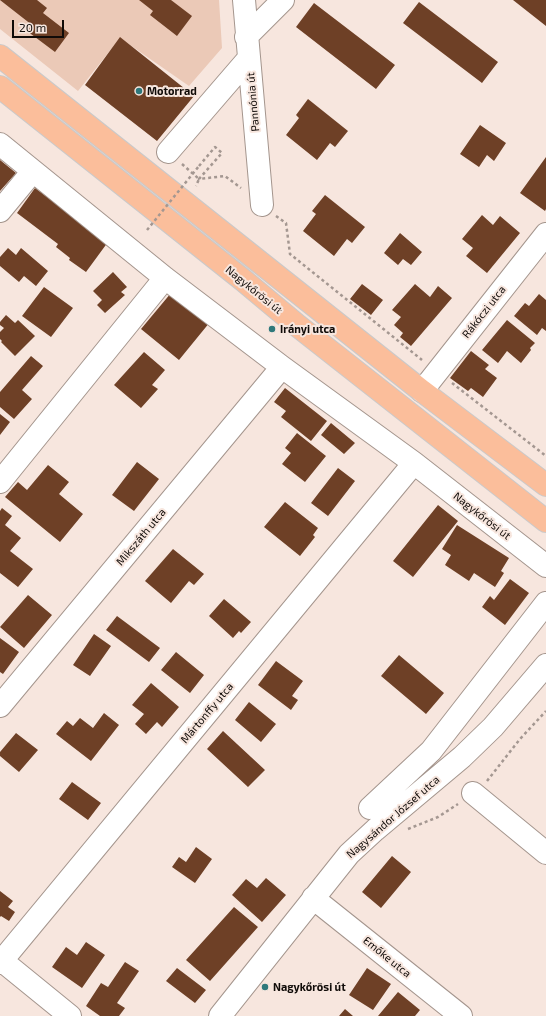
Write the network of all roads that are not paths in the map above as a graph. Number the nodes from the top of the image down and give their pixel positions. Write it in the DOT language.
graph roads {
  1 [pos="244,0"];
  2 [pos="282,0"];
  3 [pos="248,47"];
  4 [pos="0,56"];
  5 [pos="0,87"];
  6 [pos="0,144"];
  7 [pos="168,152"];
  8 [pos="33,171"];
  9 [pos="262,205"];
  10 [pos="0,211"];
  11 [pos="546,234"];
  12 [pos="165,278"];
  13 [pos="282,367"];
  14 [pos="422,391"];
  15 [pos="414,463"];
  16 [pos="0,482"];
  17 [pos="546,485"];
  18 [pos="546,521"];
  19 [pos="546,566"];
  20 [pos="546,603"];
  21 [pos="546,665"];
  22 [pos="0,706"];
  23 [pos="473,793"];
  24 [pos="370,808"];
  25 [pos="546,853"];
  26 [pos="313,898"];
  27 [pos="1,961"];
  28 [pos="70,1016"];
  29 [pos="220,1016"];
  30 [pos="461,1016"];
  1 -- 3 [label="street, Pannónia út"];
  2 -- 3 [label="street"];
  3 -- 7 [label="street"];
  3 -- 9 [label="street, Pannónia út"];
  4 -- 14 [label="main road"];
  5 -- 18 [label="main road, Nagykőrösi út"];
  6 -- 8 [label="street, Nagykőrösi út"];
  8 -- 10 [label="street"];
  8 -- 12 [label="street, Nagykőrösi út"];
  11 -- 14 [label="street, Rákóczi utca"];
  12 -- 13 [label="street, Nagykőrösi út"];
  12 -- 16 [label="street"];
  13 -- 15 [label="street, Nagykőrösi út"];
  13 -- 22 [label="street, Mikszáth utca"];
  14 -- 17 [label="main road"];
  15 -- 19 [label="street, Nagykőrösi út"];
  15 -- 27 [label="street, Mártonffy utca"];
  20 -- 24 [label="street, Nagysándor József utca"];
  21 -- 26 [label="street, Nagysándor József utca"];
  23 -- 25 [label="street"];
  26 -- 29 [label="street, Nagysándor József utca"];
  26 -- 30 [label="street, Emőke utca"];
  27 -- 28 [label="street"];
}
